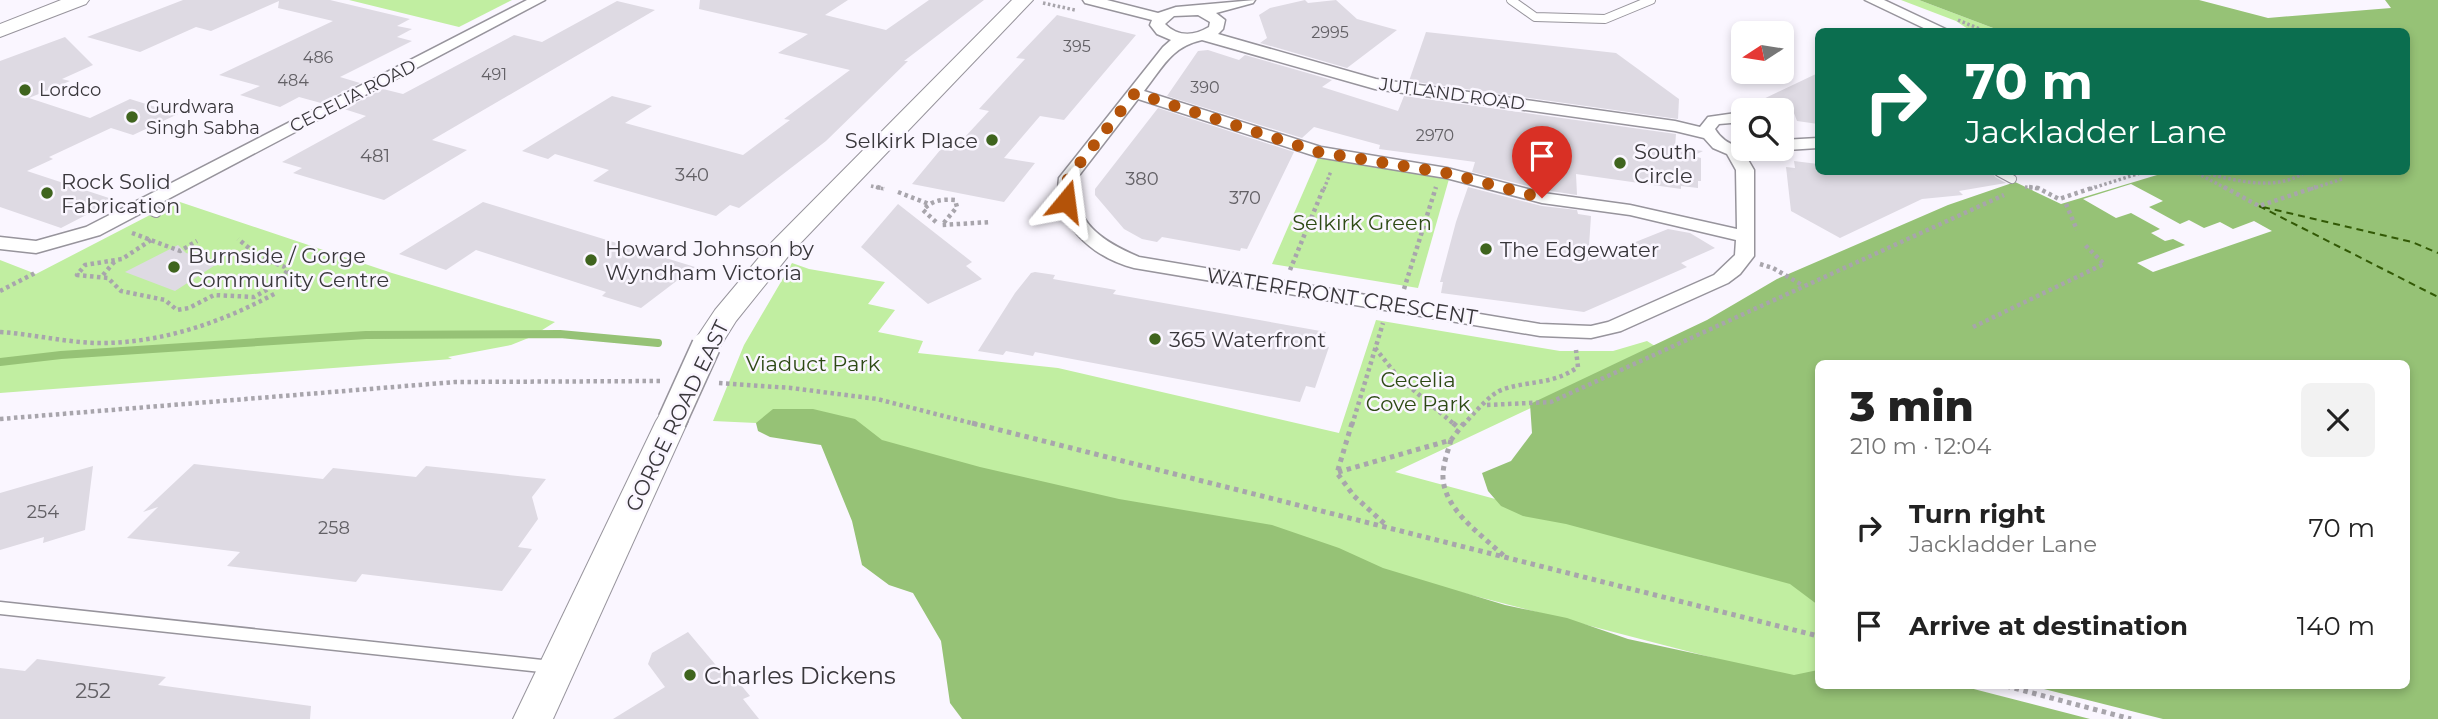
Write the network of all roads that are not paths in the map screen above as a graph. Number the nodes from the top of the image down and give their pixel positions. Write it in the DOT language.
graph roads {
  1 [pos="79,0"];
  2 [pos="538,0"];
  3 [pos="1023,0"];
  4 [pos="1090,0"];
  5 [pos="1248,0"];
  6 [pos="1511,0"];
  7 [pos="1651,0"];
  8 [pos="1872,0"];
  9 [pos="1160,18"];
  10 [pos="1213,20"];
  11 [pos="4,27"];
  12 [pos="1936,28"];
  13 [pos="1184,38"];
  14 [pos="1135,93"];
  15 [pos="1731,117"];
  16 [pos="1709,129"];
  17 [pos="1794,142"];
  18 [pos="1814,142"];
  19 [pos="1750,162"];
  20 [pos="2005,175"];
  21 [pos="2012,179"];
  22 [pos="1746,237"];
  23 [pos="0,243"];
  24 [pos="0,608"];
  25 [pos="555,668"];
  26 [pos="533,719"];
  1 -- 11 [label="main road"];
  2 -- 23 [label="street, CECELIA ROAD"];
  3 -- 25 [label="main road, GORGE ROAD EAST, bridge"];
  4 -- 9 [label="street"];
  5 -- 10 [label="street"];
  6 -- 7 [label="lane"];
  8 -- 12 [label="street"];
  9 -- 10 [label="street"];
  9 -- 13 [label="street"];
  10 -- 13 [label="street"];
  10 -- 16 [label="street, JUTLAND ROAD"];
  13 -- 14 [label="street, WATERFRONT CRESCENT"];
  14 -- 22 [label="street"];
  14 -- 22 [label="street, WATERFRONT CRESCENT"];
  15 -- 16 [label="street"];
  16 -- 19 [label="street"];
  17 -- 18 [label="street"];
  19 -- 22 [label="street, WATERFRONT CRESCENT"];
  20 -- 21 [label="lane"];
  24 -- 25 [label="lane"];
  25 -- 26 [label="main road, GORGE ROAD EAST"];
}
